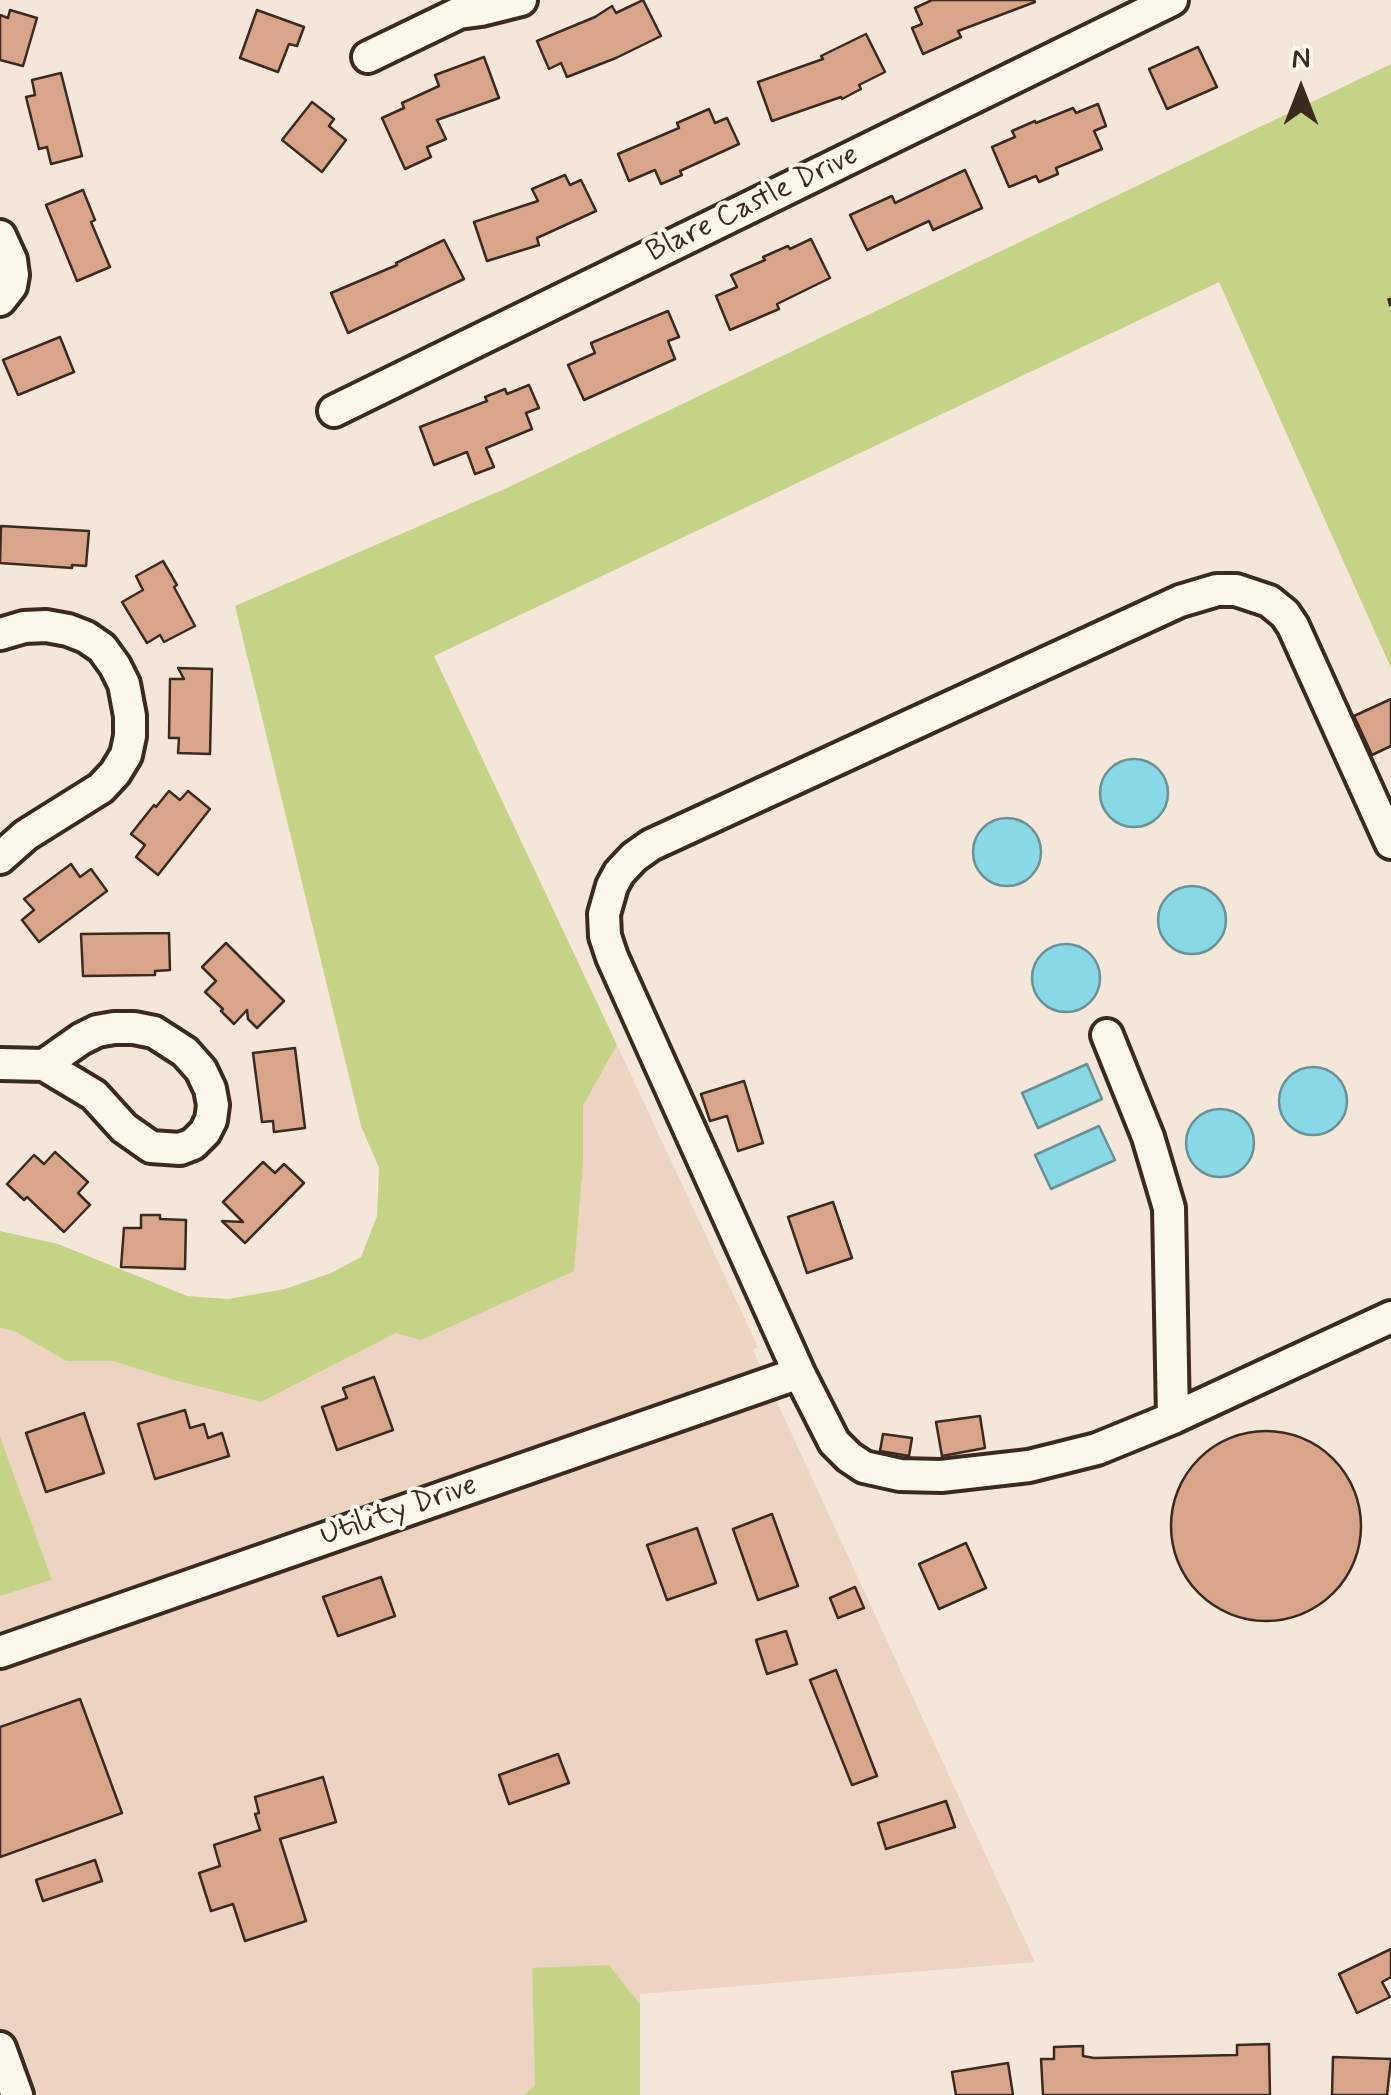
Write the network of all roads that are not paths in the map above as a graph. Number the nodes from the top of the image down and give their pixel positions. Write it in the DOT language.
graph roads {
  1 [pos="522,0"];
  2 [pos="1172,0"];
  3 [pos="466,7"];
  4 [pos="1114,13"];
  5 [pos="368,56"];
  6 [pos="0,236"];
  7 [pos="0,300"];
  8 [pos="334,411"];
  9 [pos="0,634"];
  10 [pos="1391,843"];
  11 [pos="0,858"];
  12 [pos="1107,1035"];
  13 [pos="0,1064"];
  14 [pos="44,1064"];
  15 [pos="1391,1317"];
  16 [pos="799,1373"];
  17 [pos="1173,1418"];
  18 [pos="0,1652"];
  19 [pos="0,2048"];
  20 [pos="17,2095"];
  1 -- 3 [label="street"];
  2 -- 4 [label="street, Blare Castle Drive"];
  3 -- 5 [label="street"];
  4 -- 8 [label="street, Blare Castle Drive"];
  6 -- 7 [label="street"];
  9 -- 11 [label="street"];
  10 -- 16 [label="street"];
  12 -- 17 [label="street"];
  13 -- 14 [label="street"];
  14 -- 14 [label="street"];
  15 -- 17 [label="street"];
  16 -- 17 [label="street"];
  16 -- 18 [label="street, Utility Drive"];
  19 -- 20 [label="street"];
}
